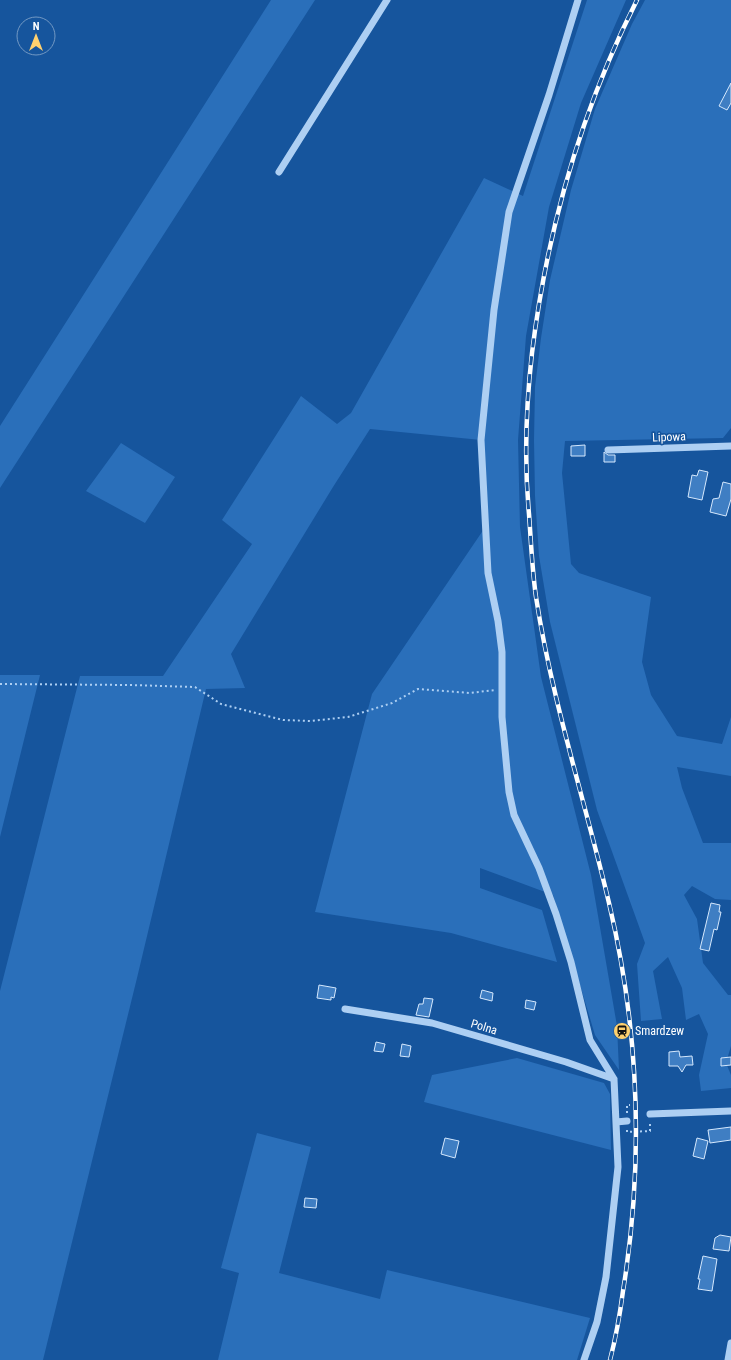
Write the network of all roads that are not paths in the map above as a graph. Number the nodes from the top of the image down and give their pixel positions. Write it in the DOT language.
graph roads {
  1 [pos="386,0"];
  2 [pos="578,0"];
  3 [pos="279,172"];
  4 [pos="731,446"];
  5 [pos="608,450"];
  6 [pos="345,1009"];
  7 [pos="614,1079"];
  8 [pos="731,1111"];
  9 [pos="650,1114"];
  10 [pos="627,1121"];
  11 [pos="616,1122"];
  12 [pos="731,1343"];
  13 [pos="584,1360"];
  14 [pos="728,1360"];
  1 -- 3 [label="street"];
  2 -- 7 [label="street"];
  4 -- 5 [label="street, Lipowa"];
  6 -- 7 [label="street, Polna"];
  7 -- 11 [label="street"];
  8 -- 9 [label="street"];
  10 -- 11 [label="street"];
  11 -- 13 [label="street"];
  12 -- 14 [label="street"];
}
